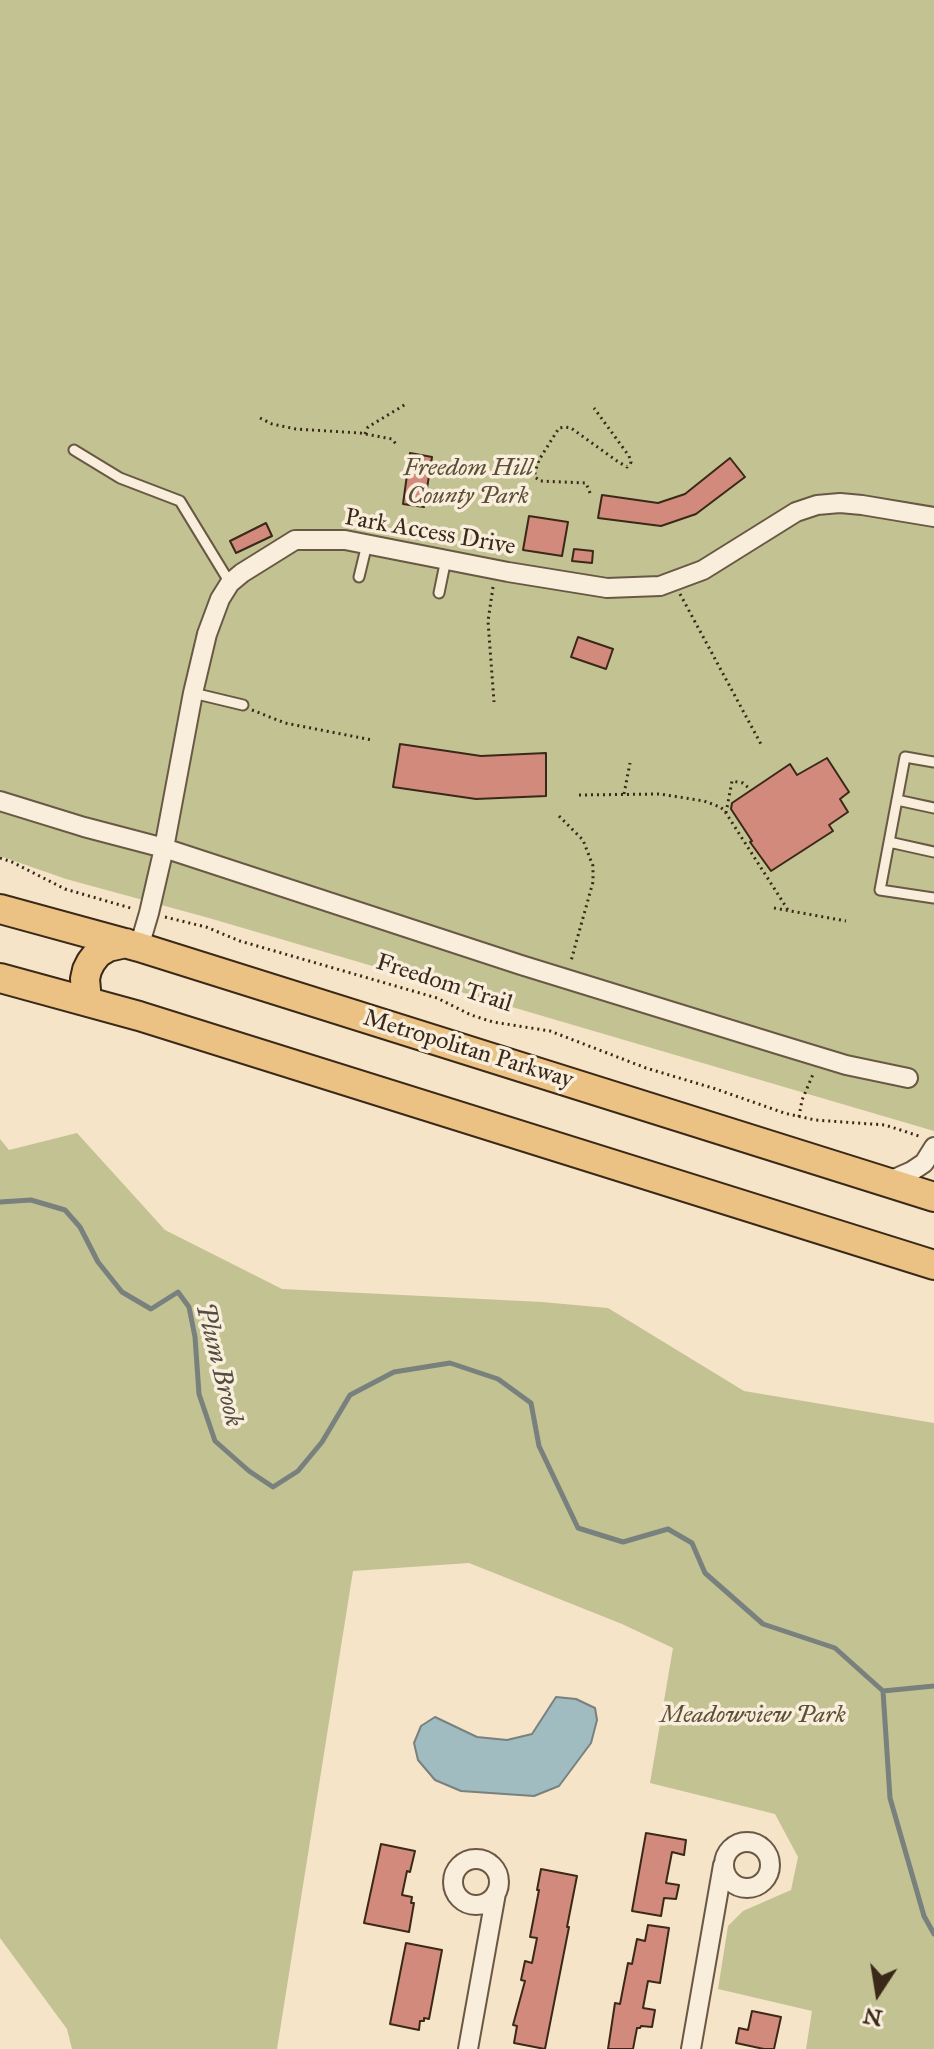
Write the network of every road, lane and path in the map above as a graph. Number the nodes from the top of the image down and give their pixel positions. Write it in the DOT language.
graph roads {
  1 [pos="406,404"];
  2 [pos="594,408"];
  3 [pos="260,418"];
  4 [pos="365,434"];
  5 [pos="396,444"];
  6 [pos="74,450"];
  7 [pos="590,493"];
  8 [pos="934,517"];
  9 [pos="367,544"];
  10 [pos="446,559"];
  11 [pos="496,569"];
  12 [pos="359,577"];
  13 [pos="230,583"];
  14 [pos="677,589"];
  15 [pos="439,593"];
  16 [pos="193,693"];
  17 [pos="494,702"];
  18 [pos="243,705"];
  19 [pos="372,740"];
  20 [pos="762,746"];
  21 [pos="934,762"];
  22 [pos="630,763"];
  23 [pos="751,790"];
  24 [pos="624,794"];
  25 [pos="579,795"];
  26 [pos="897,800"];
  27 [pos="0,801"];
  28 [pos="934,808"];
  29 [pos="726,813"];
  30 [pos="559,816"];
  31 [pos="889,842"];
  32 [pos="164,848"];
  33 [pos="934,852"];
  34 [pos="0,858"];
  35 [pos="934,898"];
  36 [pos="774,908"];
  37 [pos="0,909"];
  38 [pos="788,910"];
  39 [pos="149,913"];
  40 [pos="846,921"];
  41 [pos="132,945"];
  42 [pos="0,978"];
  43 [pos="565,978"];
  44 [pos="87,1001"];
  45 [pos="820,1057"];
  46 [pos="908,1078"];
  47 [pos="799,1117"];
  48 [pos="930,1143"];
  49 [pos="887,1182"];
  50 [pos="934,1197"];
  51 [pos="934,1265"];
  52 [pos="723,1865"];
  53 [pos="742,1887"];
  54 [pos="496,1893"];
  55 [pos="717,1903"];
  56 [pos="471,1904"];
  57 [pos="489,1924"];
  58 [pos="468,2049"];
  59 [pos="691,2049"];
  1 -- 4 [label="path"];
  2 -- 7 [label="path"];
  3 -- 4 [label="path"];
  4 -- 5 [label="path"];
  6 -- 13 [label="lane"];
  8 -- 11 [label="street, Park Access Drive"];
  9 -- 10 [label="street, Park Access Drive"];
  9 -- 12 [label="lane"];
  9 -- 13 [label="street, Park Access Drive"];
  10 -- 11 [label="street, Park Access Drive"];
  10 -- 15 [label="lane"];
  11 -- 17 [label="path"];
  13 -- 16 [label="street, Park Access Drive"];
  14 -- 20 [label="path"];
  16 -- 18 [label="lane"];
  16 -- 32 [label="street, Park Access Drive"];
  18 -- 19 [label="path"];
  21 -- 26 [label="lane"];
  22 -- 24 [label="path"];
  23 -- 29 [label="path"];
  24 -- 25 [label="path"];
  24 -- 29 [label="path"];
  26 -- 28 [label="lane"];
  26 -- 31 [label="lane"];
  27 -- 32 [label="street"];
  29 -- 38 [label="path"];
  30 -- 43 [label="path"];
  31 -- 33 [label="lane"];
  31 -- 35 [label="lane"];
  32 -- 39 [label="street, Park Access Drive"];
  32 -- 43 [label="street"];
  34 -- 39 [label="path, Freedom Trail"];
  36 -- 38 [label="path"];
  37 -- 41 [label="main road, Metropolitan Parkway"];
  38 -- 40 [label="path"];
  39 -- 41 [label="street, Park Access Drive"];
  39 -- 47 [label="path, Freedom Trail"];
  41 -- 44 [label="main road"];
  41 -- 49 [label="main road, Metropolitan Parkway"];
  42 -- 44 [label="main road"];
  43 -- 45 [label="street"];
  44 -- 51 [label="main road"];
  45 -- 46 [label="street"];
  45 -- 47 [label="path"];
  47 -- 48 [label="path, Freedom Trail"];
  48 -- 49 [label="street"];
  49 -- 50 [label="main road, Metropolitan Parkway"];
  52 -- 53 [label="street"];
  52 -- 53 [label="street"];
  52 -- 55 [label="street"];
  53 -- 55 [label="street"];
  54 -- 56 [label="street"];
  54 -- 56 [label="street"];
  54 -- 57 [label="street"];
  55 -- 59 [label="street"];
  56 -- 57 [label="street"];
  57 -- 58 [label="street"];
}
